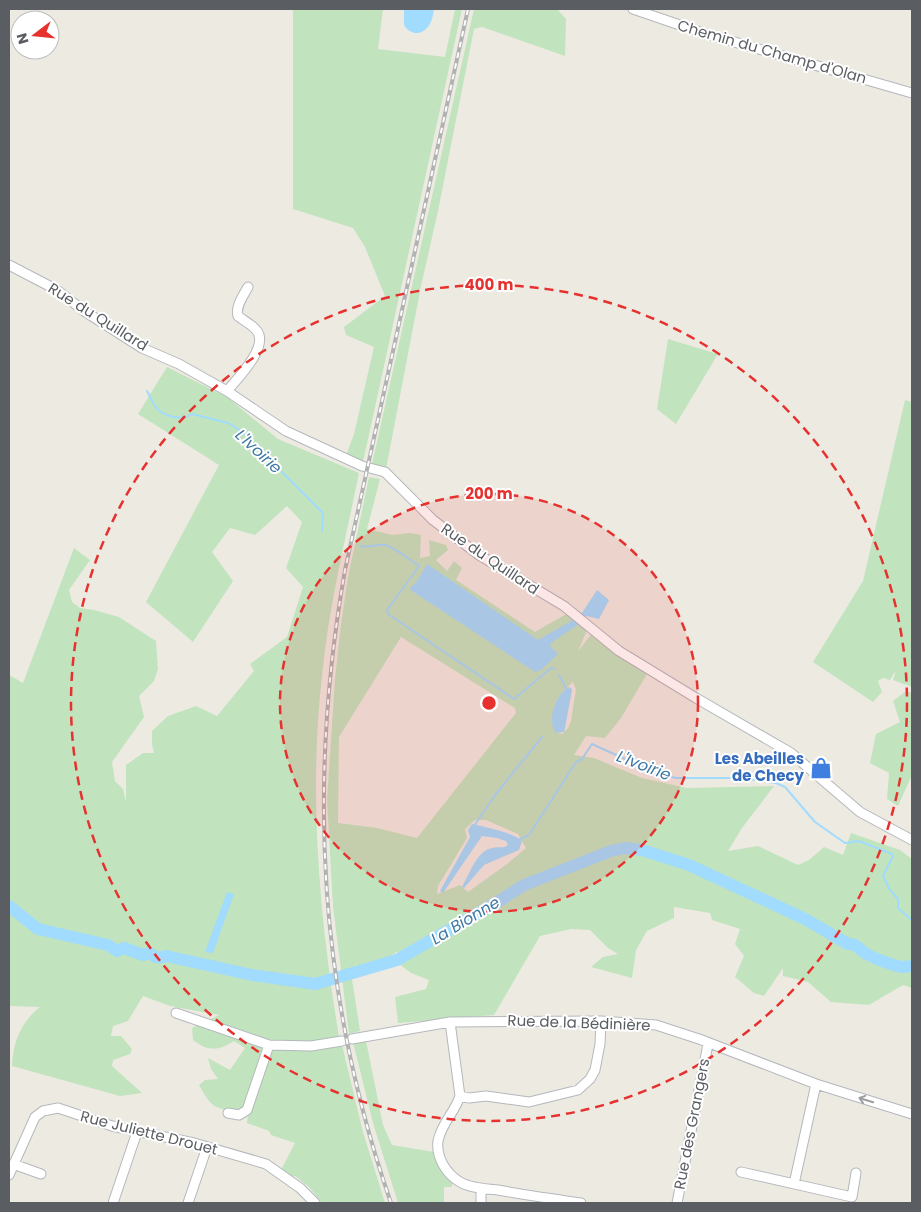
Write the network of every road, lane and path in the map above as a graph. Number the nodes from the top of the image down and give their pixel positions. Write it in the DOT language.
graph roads {
  1 [pos="633,9"];
  2 [pos="912,93"];
  3 [pos="9,265"];
  4 [pos="248,287"];
  5 [pos="227,391"];
  6 [pos="912,840"];
  7 [pos="176,1013"];
  8 [pos="601,1021"];
  9 [pos="450,1022"];
  10 [pos="352,1039"];
  11 [pos="342,1041"];
  12 [pos="708,1044"];
  13 [pos="269,1045"];
  14 [pos="816,1084"];
  15 [pos="460,1096"];
  16 [pos="228,1113"];
  17 [pos="912,1114"];
  18 [pos="137,1132"];
  19 [pos="207,1148"];
  20 [pos="13,1164"];
  21 [pos="741,1172"];
  22 [pos="856,1172"];
  23 [pos="41,1174"];
  24 [pos="9,1175"];
  25 [pos="794,1184"];
  26 [pos="481,1188"];
  27 [pos="113,1203"];
  28 [pos="188,1203"];
  29 [pos="315,1203"];
  30 [pos="480,1203"];
  31 [pos="581,1203"];
  32 [pos="677,1203"];
  1 -- 2 [label="street, Chemin du Champ d'Olan"];
  3 -- 5 [label="street, Rue du Quillard"];
  4 -- 5 [label="street"];
  5 -- 6 [label="street, Rue du Quillard"];
  7 -- 13 [label="street"];
  8 -- 9 [label="street, Rue de la Bédinière"];
  8 -- 12 [label="street, Rue de la Bédinière"];
  8 -- 15 [label="street"];
  9 -- 10 [label="street, Rue de la Bédinière"];
  9 -- 15 [label="street"];
  11 -- 13 [label="street"];
  12 -- 14 [label="street, Rue de la Bédinière"];
  12 -- 32 [label="street, Rue des Grangers"];
  13 -- 16 [label="street"];
  17 -- 14 [label="street, Rue de la Bédinière, one-way"];
  14 -- 25 [label="street"];
  15 -- 26 [label="street"];
  18 -- 19 [label="street, Rue Juliette Drouet"];
  18 -- 20 [label="street, Rue Juliette Drouet"];
  18 -- 27 [label="street"];
  19 -- 28 [label="street"];
  19 -- 29 [label="street, Rue Juliette Drouet"];
  20 -- 23 [label="street"];
  20 -- 24 [label="street, Rue Juliette Drouet"];
  21 -- 25 [label="street"];
  22 -- 25 [label="street"];
  26 -- 30 [label="street"];
  26 -- 31 [label="street"];
}
